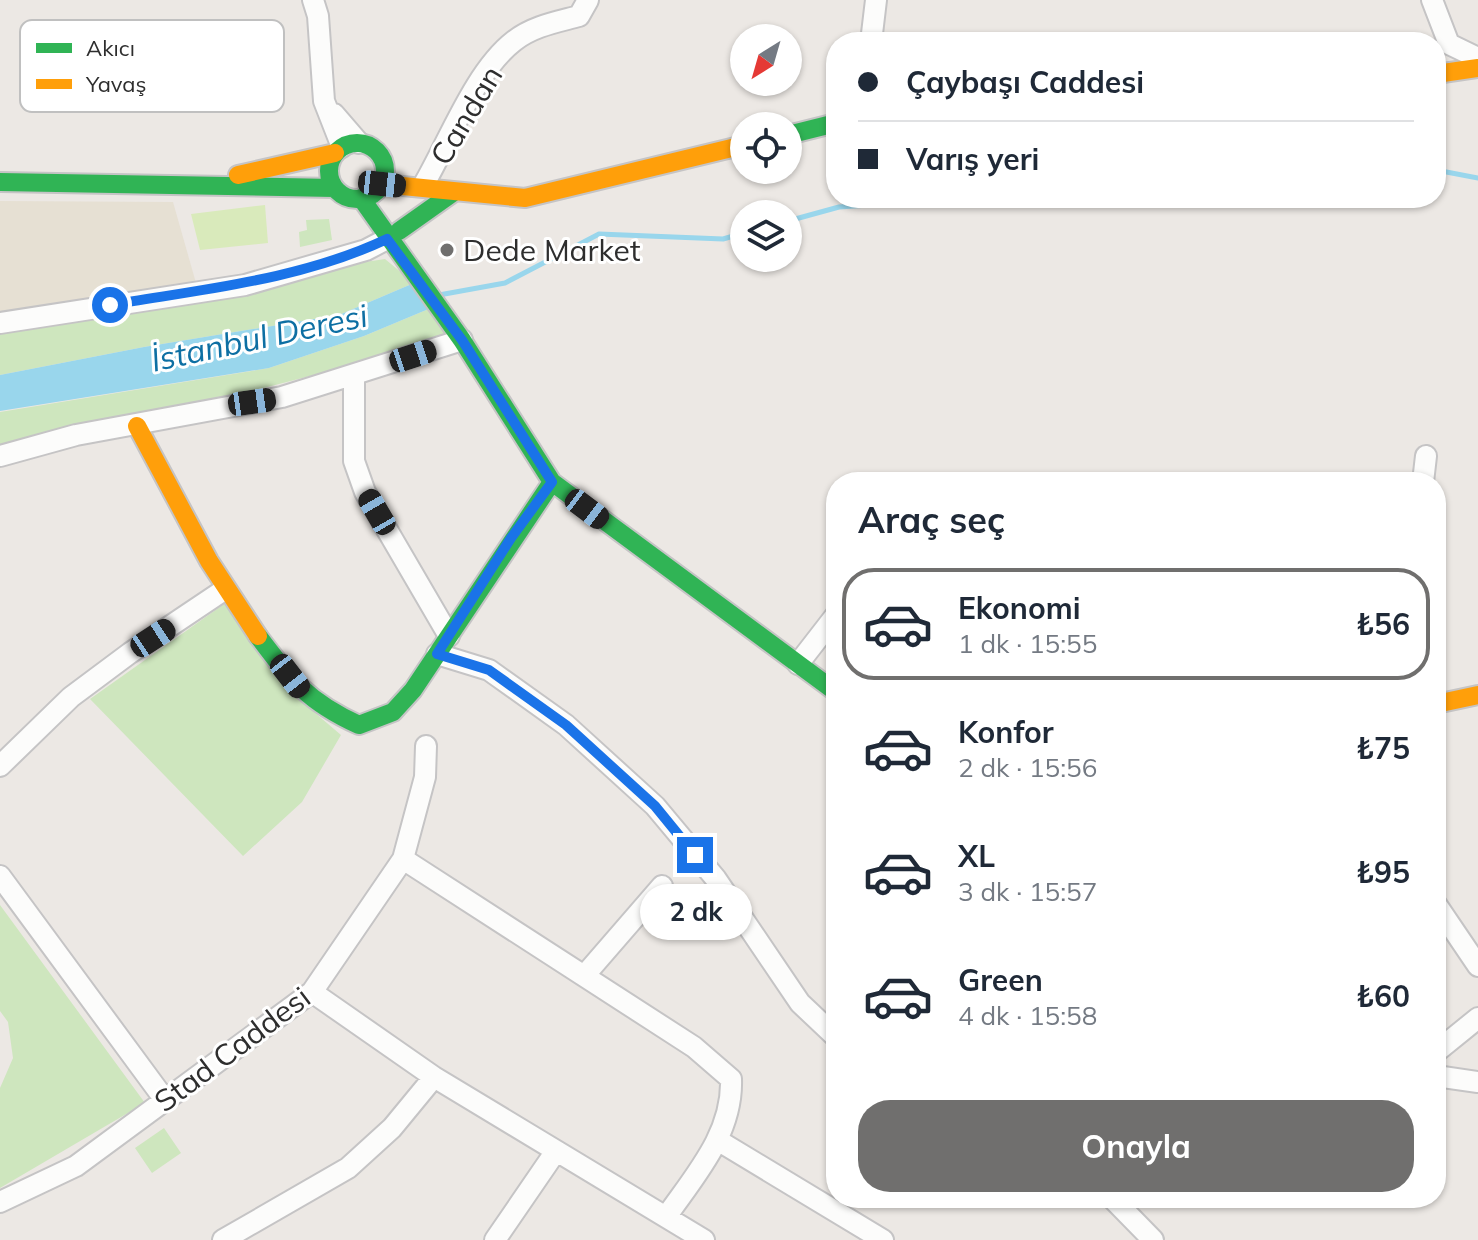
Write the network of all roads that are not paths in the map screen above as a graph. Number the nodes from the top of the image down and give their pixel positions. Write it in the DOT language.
graph roads {
  1 [pos="313,0"];
  2 [pos="588,0"];
  3 [pos="876,0"];
  4 [pos="1432,0"];
  5 [pos="872,32"];
  6 [pos="1444,32"];
  7 [pos="1446,36"];
  8 [pos="1478,58"];
  9 [pos="1478,68"];
  10 [pos="1446,73"];
  11 [pos="826,126"];
  12 [pos="802,132"];
  13 [pos="345,147"];
  14 [pos="730,148"];
  15 [pos="381,157"];
  16 [pos="0,182"];
  17 [pos="424,184"];
  18 [pos="194,185"];
  19 [pos="334,188"];
  20 [pos="373,191"];
  21 [pos="454,192"];
  22 [pos="395,241"];
  23 [pos="0,323"];
  24 [pos="462,340"];
  25 [pos="354,376"];
  26 [pos="137,426"];
  27 [pos="0,456"];
  28 [pos="1426,456"];
  29 [pos="1424,472"];
  30 [pos="552,482"];
  31 [pos="224,590"];
  32 [pos="826,628"];
  33 [pos="449,636"];
  34 [pos="437,654"];
  35 [pos="798,664"];
  36 [pos="826,685"];
  37 [pos="1478,695"];
  38 [pos="1446,702"];
  39 [pos="426,746"];
  40 [pos="0,766"];
  41 [pos="403,859"];
  42 [pos="0,876"];
  43 [pos="662,886"];
  44 [pos="1446,919"];
  45 [pos="1478,966"];
  46 [pos="584,976"];
  47 [pos="312,992"];
  48 [pos="1478,1018"];
  49 [pos="826,1028"];
  50 [pos="1446,1044"];
  51 [pos="434,1077"];
  52 [pos="1446,1077"];
  53 [pos="1478,1082"];
  54 [pos="165,1100"];
  55 [pos="719,1141"];
  56 [pos="556,1151"];
  57 [pos="0,1202"];
  58 [pos="826,1206"];
  59 [pos="830,1208"];
  60 [pos="1122,1208"];
  61 [pos="666,1217"];
  62 [pos="223,1240"];
  63 [pos="495,1240"];
  64 [pos="704,1240"];
  65 [pos="883,1240"];
  66 [pos="1153,1240"];
  1 -- 13 [label="street"];
  2 -- 17 [label="street, Candan"];
  3 -- 5 [label="street"];
  4 -- 6 [label="street"];
  7 -- 8 [label="street"];
  9 -- 10 [label="street"];
  11 -- 12 [label="street"];
  13 -- 15 [label="street"];
  13 -- 18 [label="street"];
  13 -- 19 [label="street"];
  14 -- 21 [label="street"];
  15 -- 17 [label="street"];
  15 -- 20 [label="street"];
  16 -- 18 [label="street"];
  17 -- 21 [label="street"];
  18 -- 19 [label="street"];
  19 -- 20 [label="street"];
  20 -- 21 [label="street"];
  20 -- 22 [label="street"];
  21 -- 22 [label="street"];
  22 -- 23 [label="street"];
  22 -- 24 [label="street"];
  24 -- 25 [label="street"];
  24 -- 30 [label="street"];
  25 -- 26 [label="street"];
  25 -- 33 [label="street"];
  26 -- 27 [label="street"];
  26 -- 31 [label="street"];
  28 -- 29 [label="street"];
  30 -- 33 [label="street"];
  30 -- 35 [label="street"];
  31 -- 34 [label="street"];
  31 -- 40 [label="street"];
  32 -- 35 [label="street"];
  33 -- 34 [label="street"];
  34 -- 49 [label="street"];
  35 -- 36 [label="street"];
  37 -- 38 [label="street"];
  39 -- 41 [label="street, Stad Caddesi"];
  41 -- 46 [label="street"];
  41 -- 47 [label="street, Stad Caddesi"];
  42 -- 54 [label="street"];
  43 -- 46 [label="street"];
  44 -- 45 [label="street"];
  46 -- 55 [label="street"];
  47 -- 51 [label="street"];
  47 -- 54 [label="street, Stad Caddesi"];
  48 -- 50 [label="street"];
  51 -- 56 [label="street"];
  51 -- 62 [label="street"];
  52 -- 53 [label="street"];
  54 -- 57 [label="street, Stad Caddesi"];
  55 -- 58 [label="street"];
  55 -- 61 [label="street"];
  56 -- 61 [label="street"];
  56 -- 63 [label="street"];
  59 -- 65 [label="street"];
  60 -- 66 [label="street"];
  61 -- 64 [label="street"];
}
